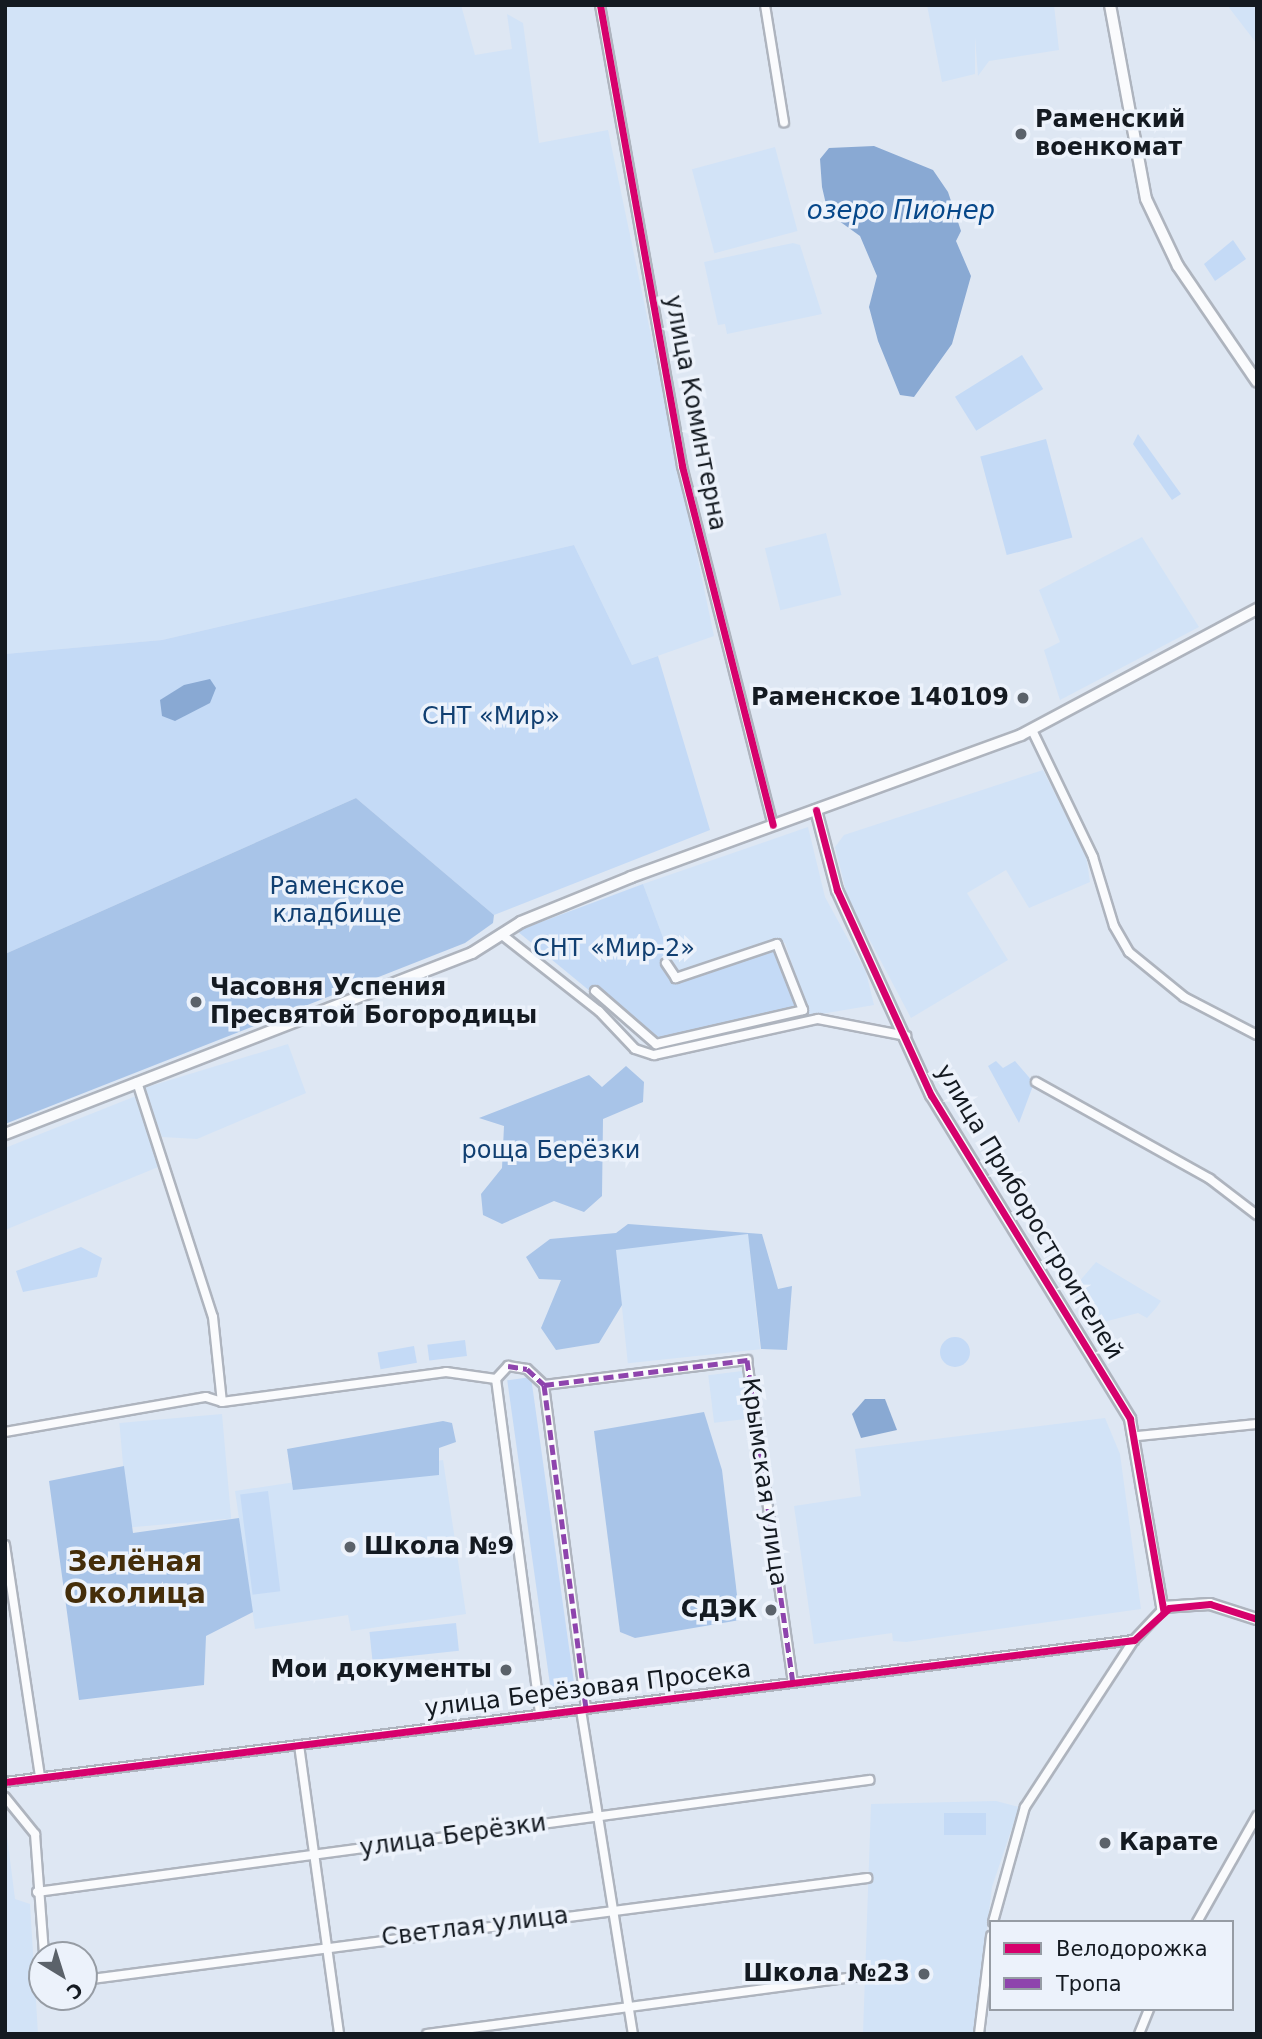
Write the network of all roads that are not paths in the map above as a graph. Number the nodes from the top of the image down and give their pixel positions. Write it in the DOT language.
graph roads {
  1 [pos="600,5"];
  2 [pos="765,5"];
  3 [pos="1110,5"];
  4 [pos="784,122"];
  5 [pos="1257,382"];
  6 [pos="1257,609"];
  7 [pos="1032,730"];
  8 [pos="816,810"];
  9 [pos="774,825"];
  10 [pos="500,934"];
  11 [pos="666,962"];
  12 [pos="595,991"];
  13 [pos="1257,1035"];
  14 [pos="907,1036"];
  15 [pos="137,1082"];
  16 [pos="1036,1082"];
  17 [pos="5,1134"];
  18 [pos="1257,1215"];
  19 [pos="496,1379"];
  20 [pos="544,1385"];
  21 [pos="222,1402"];
  22 [pos="1257,1424"];
  23 [pos="5,1432"];
  24 [pos="1137,1436"];
  25 [pos="5,1545"];
  26 [pos="1165,1607"];
  27 [pos="1257,1619"];
  28 [pos="1134,1640"];
  29 [pos="793,1682"];
  30 [pos="584,1709"];
  31 [pos="540,1714"];
  32 [pos="299,1745"];
  33 [pos="40,1777"];
  34 [pos="869,1780"];
  35 [pos="5,1782"];
  36 [pos="5,1797"];
  37 [pos="595,1815"];
  38 [pos="1257,1816"];
  39 [pos="315,1855"];
  40 [pos="867,1878"];
  41 [pos="37,1892"];
  42 [pos="613,1909"];
  43 [pos="994,1920"];
  44 [pos="1198,1920"];
  45 [pos="42,1941"];
  46 [pos="328,1946"];
  47 [pos="989,1952"];
  48 [pos="864,1976"];
  49 [pos="98,1978"];
  50 [pos="630,2007"];
  51 [pos="1148,2011"];
  52 [pos="339,2034"];
  53 [pos="426,2034"];
  54 [pos="633,2034"];
  55 [pos="979,2034"];
  56 [pos="1139,2034"];
  1 -- 9 [label="street, улица Коминтерна"];
  2 -- 4 [label="street"];
  3 -- 5 [label="main road"];
  6 -- 7 [label="main road"];
  7 -- 8 [label="main road"];
  7 -- 13 [label="street"];
  8 -- 9 [label="main road"];
  8 -- 14 [label="main road, улица Приборостроителей"];
  9 -- 10 [label="main road"];
  10 -- 14 [label="street"];
  10 -- 15 [label="main road"];
  11 -- 12 [label="street"];
  14 -- 24 [label="main road, улица Приборостроителей"];
  15 -- 17 [label="main road"];
  15 -- 21 [label="street"];
  16 -- 18 [label="street"];
  19 -- 20 [label="street"];
  19 -- 21 [label="street"];
  19 -- 31 [label="street"];
  20 -- 29 [label="street, Крымская улица"];
  20 -- 30 [label="street"];
  21 -- 23 [label="street"];
  22 -- 24 [label="street"];
  24 -- 26 [label="main road, улица Приборостроителей"];
  25 -- 33 [label="street"];
  26 -- 27 [label="main road"];
  26 -- 28 [label="street"];
  28 -- 29 [label="street, улица Берёзовая Просека"];
  28 -- 43 [label="street"];
  29 -- 30 [label="street, улица Берёзовая Просека"];
  30 -- 31 [label="street, улица Берёзовая Просека"];
  30 -- 37 [label="street"];
  31 -- 32 [label="street, улица Берёзовая Просека"];
  32 -- 33 [label="street, улица Берёзовая Просека"];
  32 -- 39 [label="street"];
  33 -- 35 [label="street, улица Берёзовая Просека"];
  34 -- 37 [label="street, улица Берёзки"];
  36 -- 41 [label="street"];
  37 -- 39 [label="street, улица Берёзки"];
  37 -- 42 [label="street"];
  38 -- 44 [label="street"];
  39 -- 41 [label="street, улица Берёзки"];
  39 -- 46 [label="street"];
  40 -- 42 [label="street, Светлая улица"];
  41 -- 45 [label="street"];
  42 -- 46 [label="street, Светлая улица"];
  42 -- 50 [label="street"];
  46 -- 49 [label="street, Светлая улица"];
  46 -- 52 [label="street"];
  47 -- 55 [label="street"];
  48 -- 50 [label="street"];
  50 -- 53 [label="street"];
  50 -- 54 [label="street"];
  51 -- 56 [label="street"];
}
